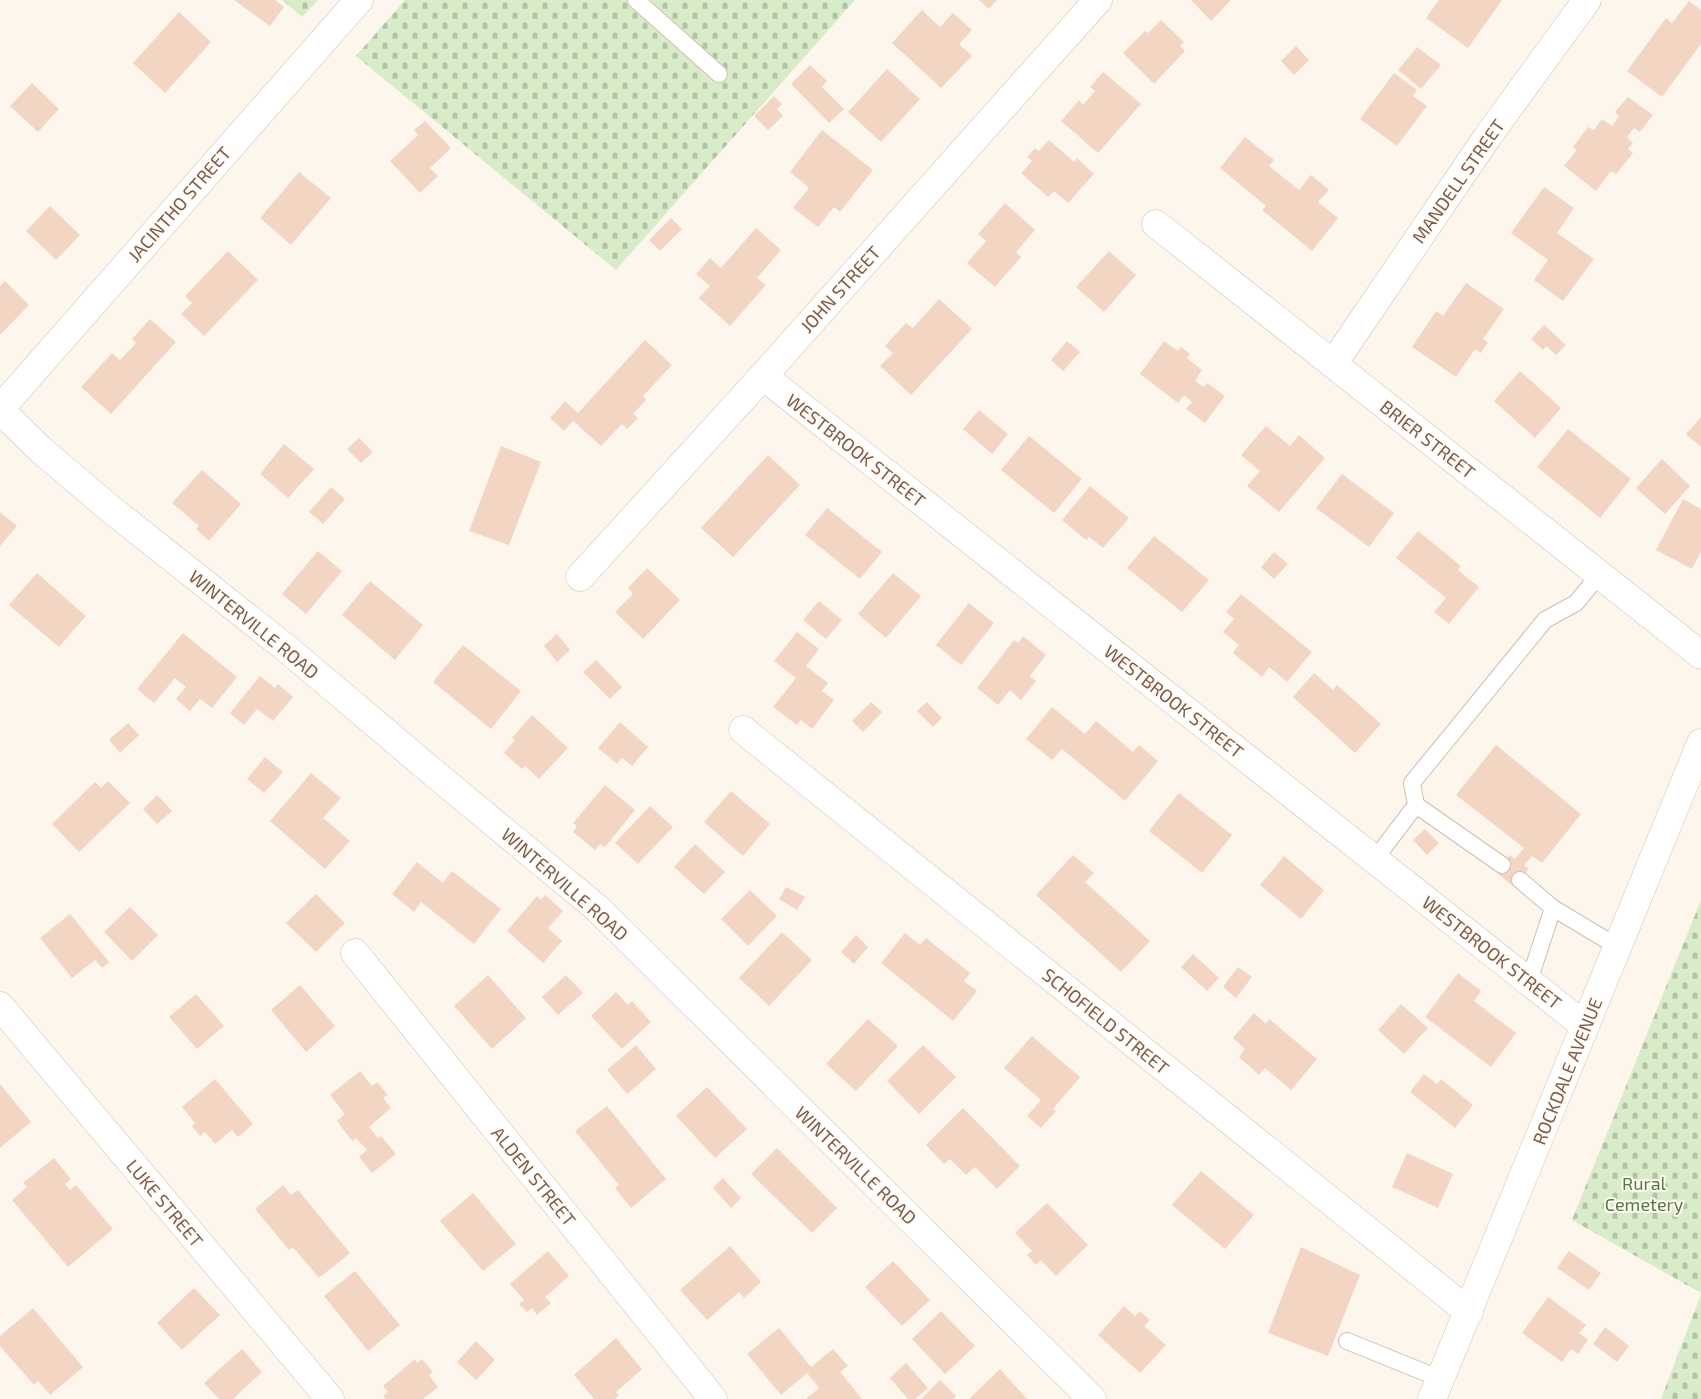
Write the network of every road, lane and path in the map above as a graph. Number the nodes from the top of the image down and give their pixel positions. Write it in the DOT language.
graph roads {
  1 [pos="359,0"];
  2 [pos="636,0"];
  3 [pos="1098,0"];
  4 [pos="1587,0"];
  5 [pos="719,74"];
  6 [pos="1156,224"];
  7 [pos="1333,364"];
  8 [pos="763,376"];
  9 [pos="0,409"];
  10 [pos="1600,575"];
  11 [pos="580,577"];
  12 [pos="1701,656"];
  13 [pos="743,730"];
  14 [pos="1701,743"];
  15 [pos="1416,805"];
  16 [pos="1374,859"];
  17 [pos="1502,865"];
  18 [pos="1520,880"];
  19 [pos="1553,908"];
  20 [pos="1618,947"];
  21 [pos="355,953"];
  22 [pos="1528,980"];
  23 [pos="0,1006"];
  24 [pos="1585,1026"];
  25 [pos="1469,1312"];
  26 [pos="1347,1341"];
  27 [pos="1437,1389"];
  28 [pos="330,1399"];
  29 [pos="713,1399"];
  30 [pos="1092,1399"];
  1 -- 9 [label="street, JACINTHO STREET"];
  2 -- 5 [label="lane"];
  3 -- 8 [label="street, JOHN STREET"];
  4 -- 7 [label="street, MANDELL STREET"];
  6 -- 7 [label="street, BRIER STREET"];
  7 -- 10 [label="street, BRIER STREET"];
  8 -- 11 [label="street, JOHN STREET"];
  8 -- 16 [label="street, WESTBROOK STREET"];
  9 -- 30 [label="street, WINTERVILLE ROAD"];
  10 -- 12 [label="street, BRIER STREET"];
  10 -- 15 [label="lane"];
  13 -- 25 [label="street, SCHOFIELD STREET"];
  14 -- 20 [label="street, ROCKDALE AVENUE"];
  15 -- 16 [label="lane"];
  15 -- 17 [label="lane"];
  16 -- 22 [label="street, WESTBROOK STREET"];
  18 -- 19 [label="lane"];
  19 -- 20 [label="lane"];
  19 -- 22 [label="lane"];
  20 -- 24 [label="street, ROCKDALE AVENUE"];
  21 -- 29 [label="street, ALDEN STREET"];
  22 -- 24 [label="street, WESTBROOK STREET"];
  23 -- 28 [label="street, LUKE STREET"];
  24 -- 25 [label="street, ROCKDALE AVENUE"];
  25 -- 27 [label="street, ROCKDALE AVENUE"];
  26 -- 27 [label="lane"];
}
